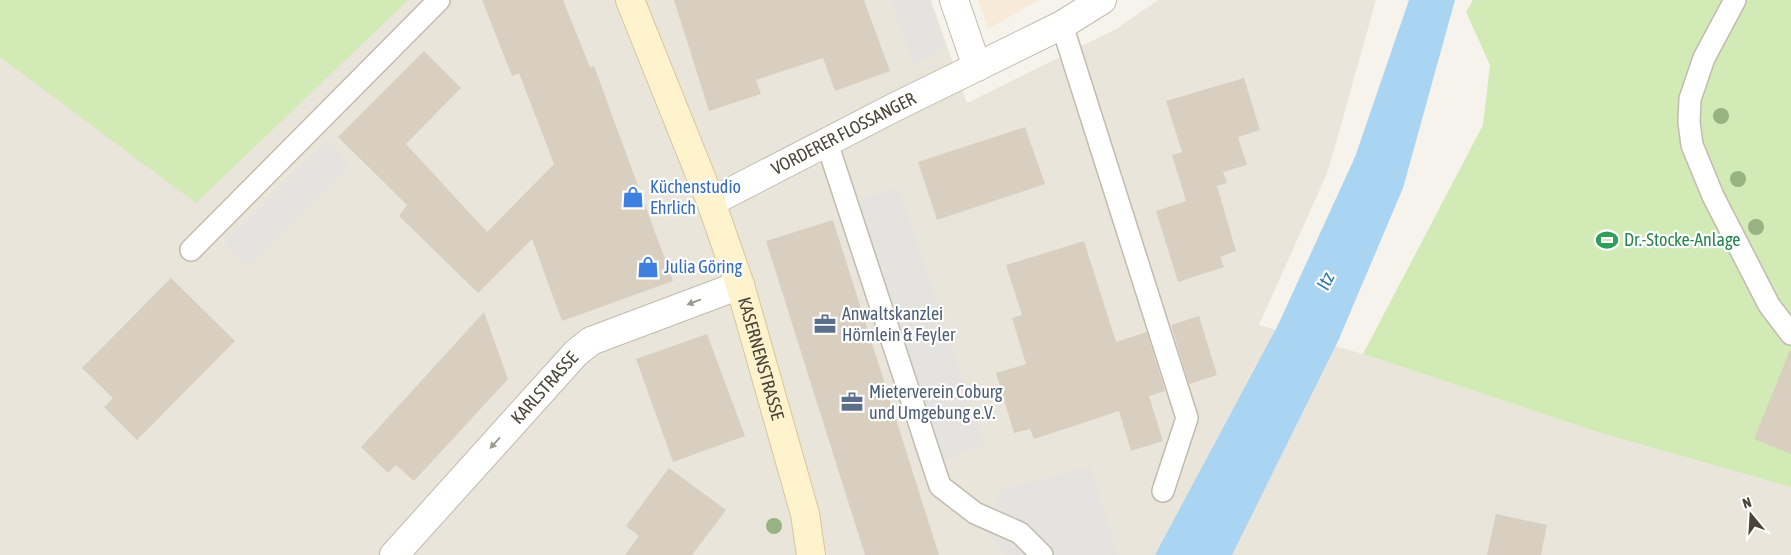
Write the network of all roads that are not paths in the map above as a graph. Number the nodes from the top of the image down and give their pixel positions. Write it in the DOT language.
graph roads {
  1 [pos="440,0"];
  2 [pos="630,0"];
  3 [pos="954,0"];
  4 [pos="1102,0"];
  5 [pos="1735,0"];
  6 [pos="1062,25"];
  7 [pos="977,66"];
  8 [pos="827,143"];
  9 [pos="711,202"];
  10 [pos="191,250"];
  11 [pos="740,285"];
  12 [pos="1791,334"];
  13 [pos="1163,491"];
  14 [pos="394,555"];
  15 [pos="811,555"];
  16 [pos="1042,555"];
  1 -- 10 [label="lane"];
  2 -- 9 [label="street, KASERNENSTRASSE"];
  3 -- 7 [label="street"];
  4 -- 6 [label="street, VORDERER FLOSSANGER"];
  5 -- 12 [label="lane"];
  6 -- 7 [label="street, VORDERER FLOSSANGER"];
  6 -- 13 [label="lane"];
  7 -- 8 [label="street, VORDERER FLOSSANGER"];
  8 -- 9 [label="street, VORDERER FLOSSANGER"];
  8 -- 16 [label="lane"];
  9 -- 11 [label="street, KASERNENSTRASSE"];
  11 -- 14 [label="street, KARLSTRASSE, one-way"];
  11 -- 15 [label="street, KASERNENSTRASSE"];
}
